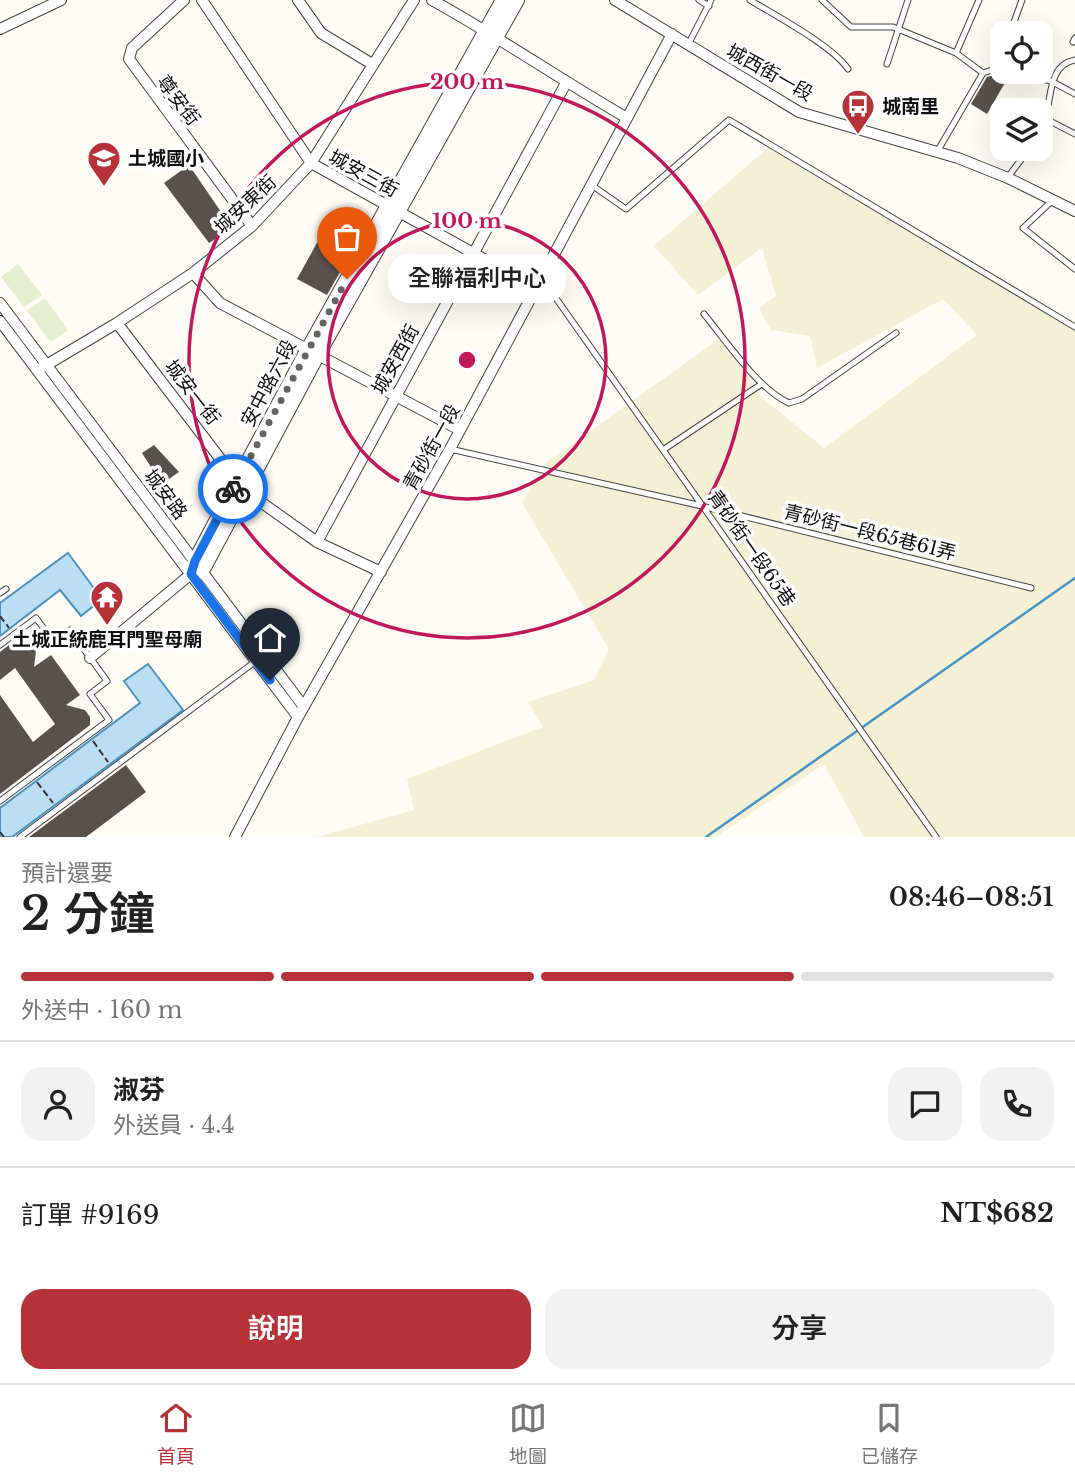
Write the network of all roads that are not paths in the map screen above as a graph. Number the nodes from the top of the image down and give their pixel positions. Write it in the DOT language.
graph roads {
  1 [pos="61,0"];
  2 [pos="184,0"];
  3 [pos="202,0"];
  4 [pos="298,0"];
  5 [pos="414,0"];
  6 [pos="432,0"];
  7 [pos="503,0"];
  8 [pos="517,0"];
  9 [pos="615,0"];
  10 [pos="699,0"];
  11 [pos="750,0"];
  12 [pos="822,0"];
  13 [pos="908,0"];
  14 [pos="979,0"];
  15 [pos="1022,0"];
  16 [pos="710,3"];
  17 [pos="1014,21"];
  18 [pos="0,29"];
  19 [pos="899,29"];
  20 [pos="492,34"];
  21 [pos="673,34"];
  22 [pos="688,45"];
  23 [pos="956,53"];
  24 [pos="1075,60"];
  25 [pos="372,64"];
  26 [pos="887,64"];
  27 [pos="848,69"];
  28 [pos="990,71"];
  29 [pos="983,73"];
  30 [pos="1053,78"];
  31 [pos="1053,82"];
  32 [pos="566,83"];
  33 [pos="1075,94"];
  34 [pos="627,118"];
  35 [pos="1053,123"];
  36 [pos="1075,134"];
  37 [pos="936,152"];
  38 [pos="1020,161"];
  39 [pos="312,163"];
  40 [pos="1007,178"];
  41 [pos="593,186"];
  42 [pos="1053,200"];
  43 [pos="393,209"];
  44 [pos="1075,211"];
  45 [pos="252,226"];
  46 [pos="473,253"];
  47 [pos="1075,269"];
  48 [pos="192,272"];
  49 [pos="541,277"];
  50 [pos="536,288"];
  51 [pos="0,303"];
  52 [pos="704,314"];
  53 [pos="0,321"];
  54 [pos="117,323"];
  55 [pos="1075,327"];
  56 [pos="895,332"];
  57 [pos="312,354"];
  58 [pos="42,368"];
  59 [pos="761,385"];
  60 [pos="394,396"];
  61 [pos="460,430"];
  62 [pos="450,449"];
  63 [pos="663,450"];
  64 [pos="241,486"];
  65 [pos="702,506"];
  66 [pos="317,542"];
  67 [pos="196,569"];
  68 [pos="381,572"];
  69 [pos="1031,588"];
  70 [pos="6,589"];
  71 [pos="0,593"];
  72 [pos="0,645"];
  73 [pos="90,658"];
  74 [pos="256,661"];
  75 [pos="304,706"];
  76 [pos="298,717"];
  77 [pos="0,800"];
  78 [pos="20,837"];
  79 [pos="235,837"];
  80 [pos="936,837"];
  1 -- 18 [label="street"];
  2 -- 45 [label="street, 尊安街"];
  3 -- 39 [label="street, 城安三街"];
  4 -- 25 [label="street"];
  5 -- 25 [label="street, 城安東街"];
  6 -- 20 [label="street"];
  7 -- 20 [label="street, 安中路六段"];
  8 -- 20 [label="street, 安中路六段"];
  9 -- 21 [label="street, 城西街一段"];
  10 -- 16 [label="lane"];
  11 -- 27 [label="lane"];
  12 -- 19 [label="lane"];
  13 -- 19 [label="lane"];
  14 -- 23 [label="lane"];
  15 -- 17 [label="lane"];
  16 -- 22 [label="lane"];
  19 -- 23 [label="lane"];
  19 -- 26 [label="lane"];
  20 -- 32 [label="street"];
  20 -- 43 [label="street, 安中路六段"];
  21 -- 22 [label="street, 城西街一段"];
  21 -- 34 [label="street, 青砂街一段"];
  22 -- 37 [label="street, 城西街一段"];
  23 -- 29 [label="lane"];
  24 -- 30 [label="lane"];
  25 -- 39 [label="street, 城安東街"];
  28 -- 29 [label="lane"];
  29 -- 37 [label="lane"];
  31 -- 33 [label="lane"];
  32 -- 34 [label="street"];
  32 -- 46 [label="street, 城安西街"];
  34 -- 41 [label="street, 青砂街一段"];
  35 -- 36 [label="lane"];
  37 -- 40 [label="street, 城西街一段"];
  38 -- 40 [label="lane"];
  39 -- 43 [label="street, 城安三街"];
  39 -- 45 [label="street, 城安東街"];
  40 -- 42 [label="street, 城西街一段"];
  41 -- 49 [label="street, 青砂街一段"];
  41 -- 55 [label="lane"];
  42 -- 44 [label="street, 城西街一段"];
  42 -- 47 [label="lane"];
  43 -- 46 [label="street, 城安三街"];
  43 -- 57 [label="street, 安中路六段"];
  45 -- 48 [label="street, 城安東街"];
  46 -- 50 [label="street, 城安三街"];
  46 -- 60 [label="street, 城安西街"];
  48 -- 54 [label="street, 城安東街"];
  48 -- 57 [label="street"];
  49 -- 50 [label="street, 青砂街一段"];
  49 -- 63 [label="lane, 青砂街一段65巷"];
  50 -- 61 [label="street, 青砂街一段"];
  51 -- 58 [label="street, 城安路"];
  52 -- 59 [label="lane"];
  53 -- 58 [label="street, 城安路"];
  54 -- 58 [label="street, 城安東街"];
  54 -- 64 [label="street, 城安一街"];
  56 -- 59 [label="lane"];
  57 -- 60 [label="street"];
  57 -- 64 [label="street, 安中路六段"];
  58 -- 67 [label="street, 城安路"];
  59 -- 63 [label="lane"];
  60 -- 61 [label="street"];
  60 -- 66 [label="street, 城安西街"];
  61 -- 62 [label="street, 青砂街一段"];
  62 -- 65 [label="lane, 青砂街一段65巷61弄"];
  62 -- 68 [label="street, 青砂街一段"];
  63 -- 65 [label="lane, 青砂街一段65巷"];
  64 -- 66 [label="street, 城安一街"];
  64 -- 67 [label="street, 安中路六段"];
  65 -- 69 [label="lane, 青砂街一段65巷61弄"];
  65 -- 80 [label="lane, 青砂街一段65巷"];
  66 -- 68 [label="street, 城安一街"];
  67 -- 73 [label="street"];
  67 -- 74 [label="street, 城安路"];
  67 -- 75 [label="street, 城安路"];
  68 -- 75 [label="street, 青砂街一段"];
  70 -- 71 [label="lane"];
  72 -- 73 [label="lane"];
  73 -- 77 [label="lane"];
  74 -- 76 [label="street, 城安路"];
  74 -- 78 [label="lane"];
  75 -- 76 [label="street, 青砂街一段"];
  76 -- 79 [label="street, 青砂街一段"];
}
